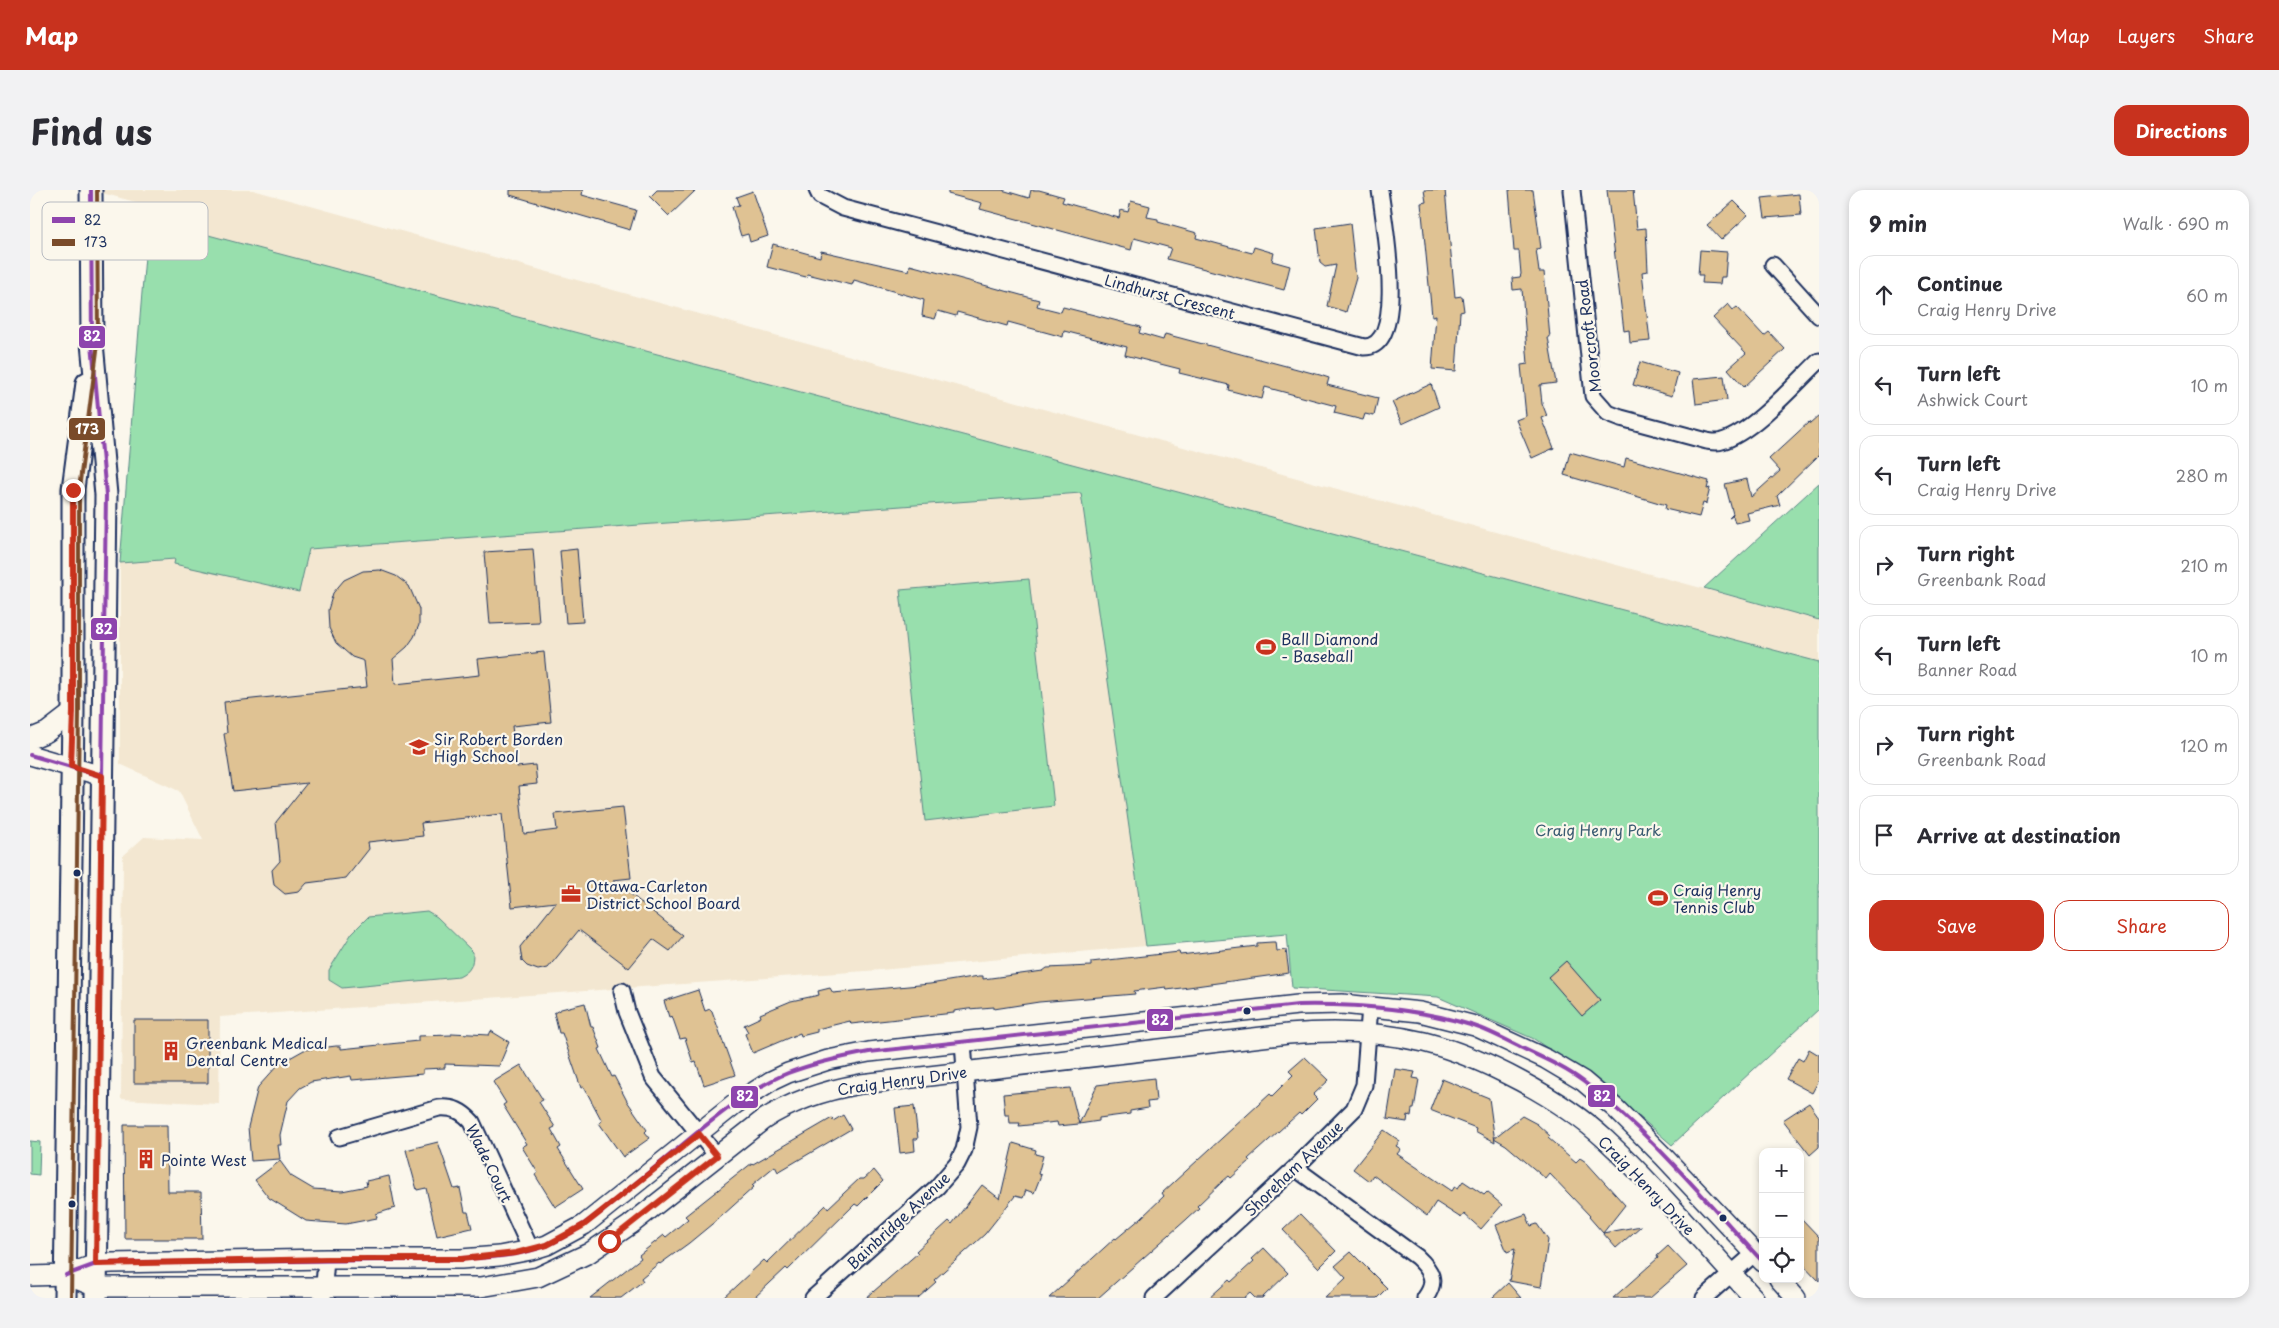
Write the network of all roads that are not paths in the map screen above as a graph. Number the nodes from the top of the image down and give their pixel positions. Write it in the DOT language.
graph roads {
  1 [pos="817,190"];
  2 [pos="1380,190"];
  3 [pos="1572,190"];
  4 [pos="91,260"];
  5 [pos="1773,266"];
  6 [pos="1819,316"];
  7 [pos="92,343"];
  8 [pos="1819,361"];
  9 [pos="73,712"];
  10 [pos="30,739"];
  11 [pos="30,755"];
  12 [pos="71,766"];
  13 [pos="102,776"];
  14 [pos="622,991"];
  15 [pos="1370,1006"];
  16 [pos="1369,1033"];
  17 [pos="963,1042"];
  18 [pos="965,1071"];
  19 [pos="699,1134"];
  20 [pos="339,1137"];
  21 [pos="717,1156"];
  22 [pos="1295,1168"];
  23 [pos="531,1250"];
  24 [pos="1759,1258"];
  25 [pos="326,1259"];
  26 [pos="96,1264"];
  27 [pos="1730,1273"];
  28 [pos="66,1275"];
  29 [pos="30,1276"];
  30 [pos="1783,1283"];
  31 [pos="96,1293"];
  32 [pos="323,1293"];
  33 [pos="65,1298"];
  34 [pos="813,1298"];
  35 [pos="1154,1298"];
  36 [pos="1424,1298"];
  37 [pos="1704,1298"];
  38 [pos="1754,1298"];
  39 [pos="1796,1298"];
  1 -- 2 [label="street, Lindhurst Crescent"];
  3 -- 8 [label="street, Moorcroft Road"];
  4 -- 7 [label="main road"];
  5 -- 6 [label="street"];
  7 -- 9 [label="main road"];
  7 -- 13 [label="main road"];
  9 -- 10 [label="street"];
  9 -- 12 [label="main road"];
  11 -- 12 [label="street"];
  12 -- 13 [label="street"];
  12 -- 28 [label="main road"];
  13 -- 26 [label="main road"];
  14 -- 19 [label="street"];
  15 -- 16 [label="street, Shoreham Avenue"];
  15 -- 17 [label="street, Craig Henry Drive"];
  15 -- 24 [label="street, Craig Henry Drive"];
  16 -- 18 [label="street, Craig Henry Drive"];
  16 -- 22 [label="street, Shoreham Avenue"];
  16 -- 27 [label="street, Craig Henry Drive"];
  17 -- 18 [label="street, Bainbridge Avenue"];
  17 -- 19 [label="street, Craig Henry Drive"];
  18 -- 21 [label="street, Craig Henry Drive"];
  18 -- 34 [label="street, Bainbridge Avenue"];
  19 -- 21 [label="street"];
  19 -- 23 [label="street, Craig Henry Drive"];
  20 -- 23 [label="street, Wade Court"];
  21 -- 32 [label="street, Craig Henry Drive"];
  22 -- 35 [label="street, Shoreham Avenue"];
  22 -- 36 [label="street"];
  23 -- 25 [label="street, Craig Henry Drive"];
  24 -- 27 [label="street"];
  25 -- 26 [label="street, Craig Henry Drive"];
  25 -- 32 [label="street"];
  26 -- 28 [label="street, Craig Henry Drive"];
  26 -- 31 [label="main road"];
  27 -- 37 [label="street"];
  27 -- 38 [label="street, Craig Henry Drive"];
  28 -- 29 [label="street"];
  28 -- 31 [label="street, Craig Henry Drive"];
  28 -- 33 [label="main road"];
  30 -- 39 [label="street"];
  31 -- 32 [label="street, Craig Henry Drive"];
}
